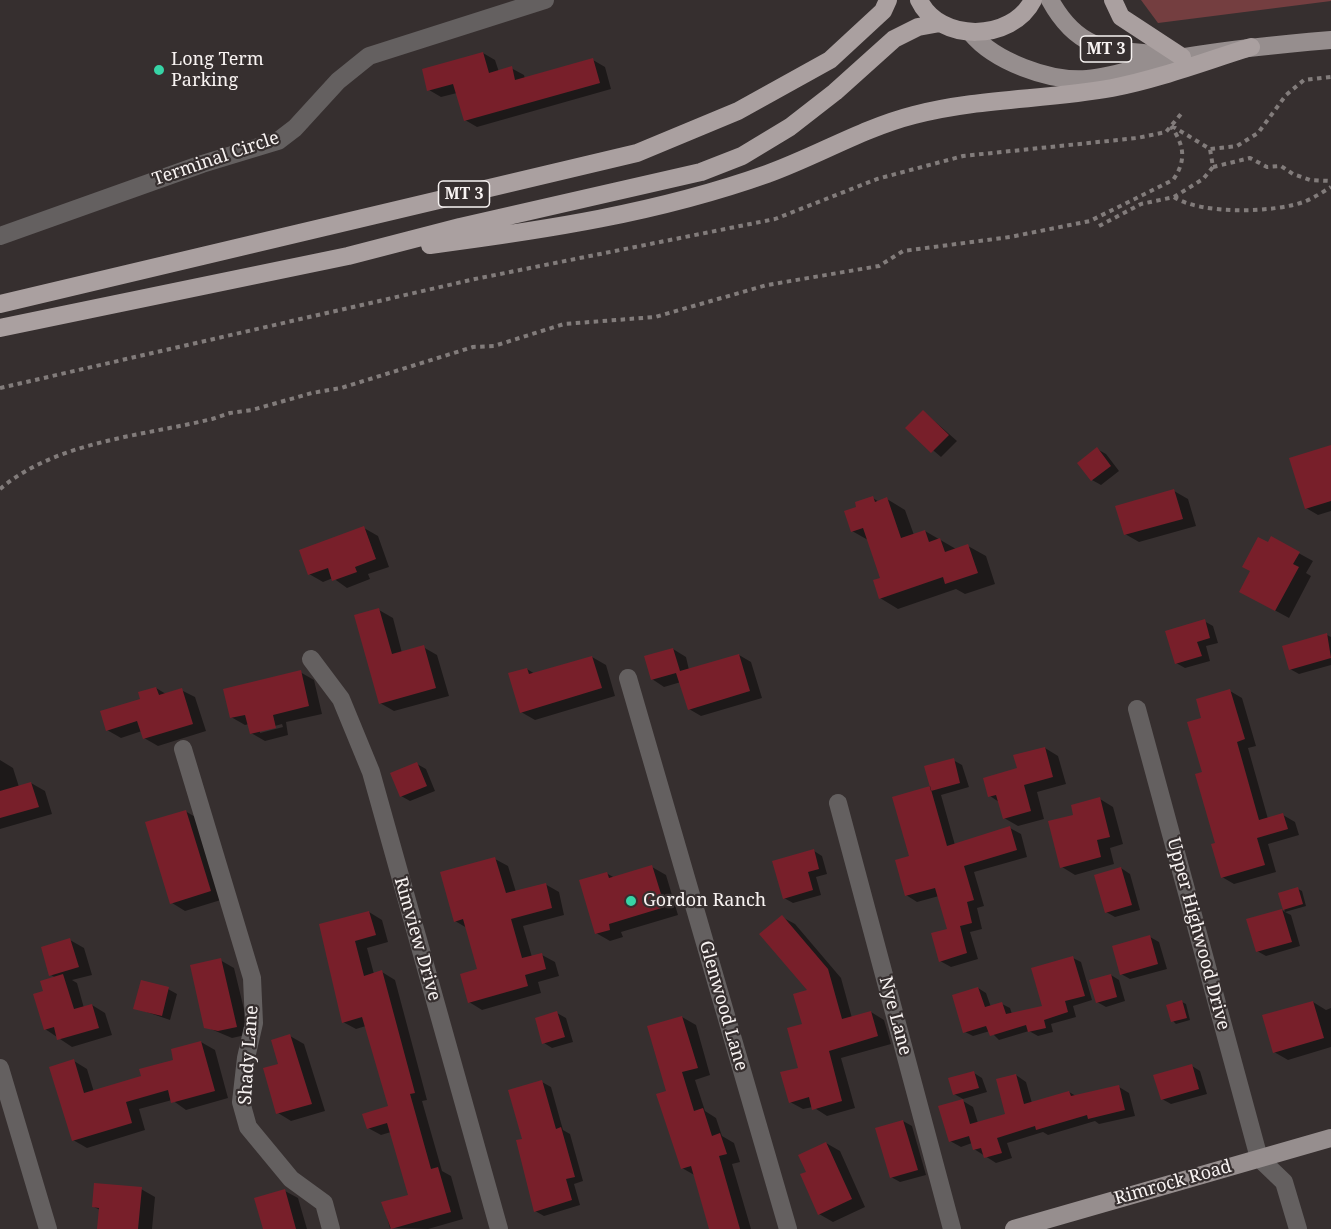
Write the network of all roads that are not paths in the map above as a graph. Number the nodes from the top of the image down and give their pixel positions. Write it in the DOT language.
graph roads {
  1 [pos="544,0"];
  2 [pos="888,0"];
  3 [pos="919,0"];
  4 [pos="1033,0"];
  5 [pos="1050,0"];
  6 [pos="1113,0"];
  7 [pos="940,23"];
  8 [pos="971,33"];
  9 [pos="1331,40"];
  10 [pos="1251,47"];
  11 [pos="1182,57"];
  12 [pos="0,236"];
  13 [pos="348,255"];
  14 [pos="0,304"];
  15 [pos="0,328"];
  16 [pos="311,659"];
  17 [pos="628,678"];
  18 [pos="1137,709"];
  19 [pos="183,749"];
  20 [pos="838,802"];
  21 [pos="0,1068"];
  22 [pos="1331,1138"];
  23 [pos="1259,1158"];
  24 [pos="48,1229"];
  25 [pos="331,1229"];
  26 [pos="499,1229"];
  27 [pos="788,1229"];
  28 [pos="952,1229"];
  29 [pos="1014,1229"];
  30 [pos="1298,1229"];
  1 -- 12 [label="street, Terminal Circle"];
  2 -- 14 [label="highway, MT 3"];
  3 -- 7 [label="highway"];
  4 -- 8 [label="highway"];
  5 -- 11 [label="main road, MT 3"];
  6 -- 11 [label="highway"];
  7 -- 8 [label="highway"];
  7 -- 13 [label="highway"];
  8 -- 11 [label="main road"];
  9 -- 10 [label="main road, MT 3"];
  10 -- 11 [label="main road"];
  10 -- 13 [label="highway, MT 3"];
  13 -- 15 [label="highway, MT 3"];
  16 -- 26 [label="street, Rimview Drive"];
  17 -- 27 [label="street, Glenwood Lane"];
  18 -- 23 [label="street, Upper Highwood Drive"];
  19 -- 25 [label="street, Shady Lane"];
  20 -- 28 [label="street, Nye Lane"];
  21 -- 24 [label="street"];
  22 -- 23 [label="main road, Rimrock Road"];
  23 -- 29 [label="main road, Rimrock Road"];
  23 -- 30 [label="street"];
}
